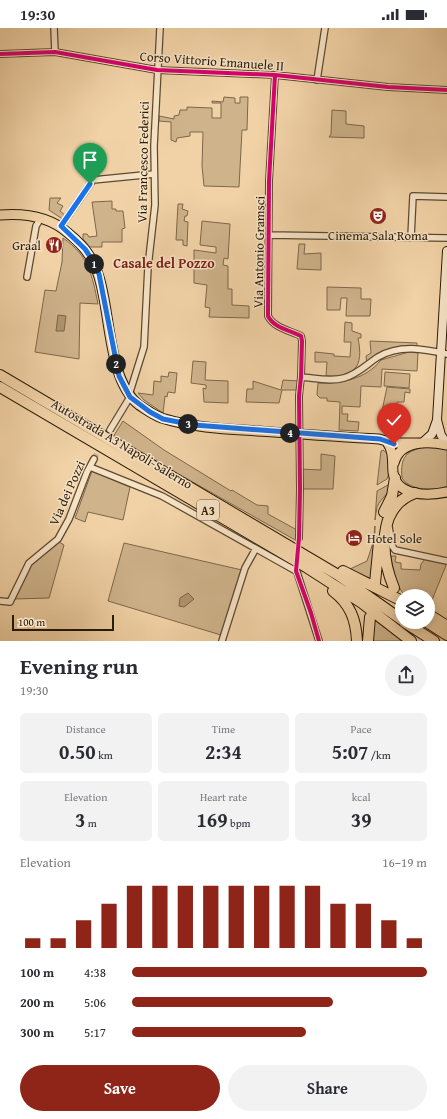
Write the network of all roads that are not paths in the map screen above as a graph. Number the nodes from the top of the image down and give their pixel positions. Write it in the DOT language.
graph roads {
  1 [pos="54,28"];
  2 [pos="160,28"];
  3 [pos="325,28"];
  4 [pos="55,52"];
  5 [pos="0,54"];
  6 [pos="157,70"];
  7 [pos="275,75"];
  8 [pos="318,80"];
  9 [pos="447,90"];
  10 [pos="154,174"];
  11 [pos="447,197"];
  12 [pos="0,215"];
  13 [pos="40,218"];
  14 [pos="61,226"];
  15 [pos="269,235"];
  16 [pos="411,237"];
  17 [pos="447,238"];
  18 [pos="447,251"];
  19 [pos="27,278"];
  20 [pos="445,354"];
  21 [pos="0,375"];
  22 [pos="302,377"];
  23 [pos="0,387"];
  24 [pos="130,396"];
  25 [pos="437,420"];
  26 [pos="110,430"];
  27 [pos="300,434"];
  28 [pos="387,442"];
  29 [pos="420,443"];
  30 [pos="447,444"];
  31 [pos="94,459"];
  32 [pos="393,465"];
  33 [pos="90,467"];
  34 [pos="395,478"];
  35 [pos="447,492"];
  36 [pos="415,493"];
  37 [pos="224,509"];
  38 [pos="387,522"];
  39 [pos="299,538"];
  40 [pos="256,550"];
  41 [pos="447,561"];
  42 [pos="299,569"];
  43 [pos="375,584"];
  44 [pos="394,588"];
  45 [pos="395,598"];
  46 [pos="0,601"];
  47 [pos="395,615"];
  48 [pos="370,617"];
  49 [pos="435,618"];
  50 [pos="447,626"];
  51 [pos="435,627"];
  52 [pos="415,629"];
  53 [pos="447,635"];
  54 [pos="222,641"];
  55 [pos="319,641"];
  56 [pos="357,641"];
  57 [pos="368,641"];
  58 [pos="411,641"];
  59 [pos="434,641"];
  1 -- 4 [label="street"];
  2 -- 6 [label="street, Via Francesco Federici"];
  3 -- 8 [label="street"];
  4 -- 5 [label="street, Corso Vittorio Emanuele II"];
  4 -- 6 [label="street, Corso Vittorio Emanuele II"];
  6 -- 7 [label="street, Corso Vittorio Emanuele II"];
  6 -- 10 [label="street, Via Francesco Federici"];
  7 -- 8 [label="street, Corso Vittorio Emanuele II"];
  7 -- 15 [label="street, Via Antonio Gramsci"];
  8 -- 9 [label="street, Corso Vittorio Emanuele II"];
  10 -- 14 [label="street"];
  10 -- 24 [label="street, Via Francesco Federici"];
  11 -- 16 [label="street"];
  12 -- 13 [label="main road"];
  13 -- 14 [label="main road"];
  13 -- 19 [label="street"];
  14 -- 24 [label="main road"];
  15 -- 16 [label="street"];
  15 -- 22 [label="street, Via Antonio Gramsci"];
  16 -- 17 [label="street"];
  18 -- 20 [label="street"];
  20 -- 22 [label="street"];
  20 -- 25 [label="street"];
  21 -- 37 [label="highway, Autostrada A3 Napoli-Salerno / A3"];
  22 -- 27 [label="street, Via Antonio Gramsci"];
  23 -- 42 [label="highway, Autostrada A3 Napoli-Salerno / A3"];
  24 -- 26 [label="street"];
  24 -- 27 [label="main road"];
  25 -- 29 [label="street"];
  25 -- 30 [label="street"];
  27 -- 28 [label="main road"];
  27 -- 39 [label="street, Via Antonio Gramsci"];
  28 -- 29 [label="main road"];
  28 -- 32 [label="main road"];
  29 -- 30 [label="main road"];
  29 -- 32 [label="main road"];
  31 -- 33 [label="street, Via dei Pozzi"];
  32 -- 34 [label="main road"];
  33 -- 40 [label="street"];
  33 -- 46 [label="street, Via dei Pozzi"];
  34 -- 36 [label="main road"];
  34 -- 43 [label="highway"];
  35 -- 36 [label="main road"];
  36 -- 38 [label="highway"];
  37 -- 45 [label="highway"];
  37 -- 47 [label="highway, Autostrada A3 Napoli-Salerno / A3"];
  38 -- 41 [label="street"];
  38 -- 44 [label="highway"];
  40 -- 42 [label="street"];
  40 -- 54 [label="street"];
  42 -- 55 [label="street"];
  42 -- 56 [label="highway, A3"];
  42 -- 58 [label="highway, Autostrada A3 Napoli-Salerno / A3"];
  48 -- 57 [label="highway"];
  49 -- 50 [label="highway"];
  51 -- 53 [label="highway"];
  52 -- 59 [label="highway, Autostrada A3 Napoli-Salerno / A3"];
}
